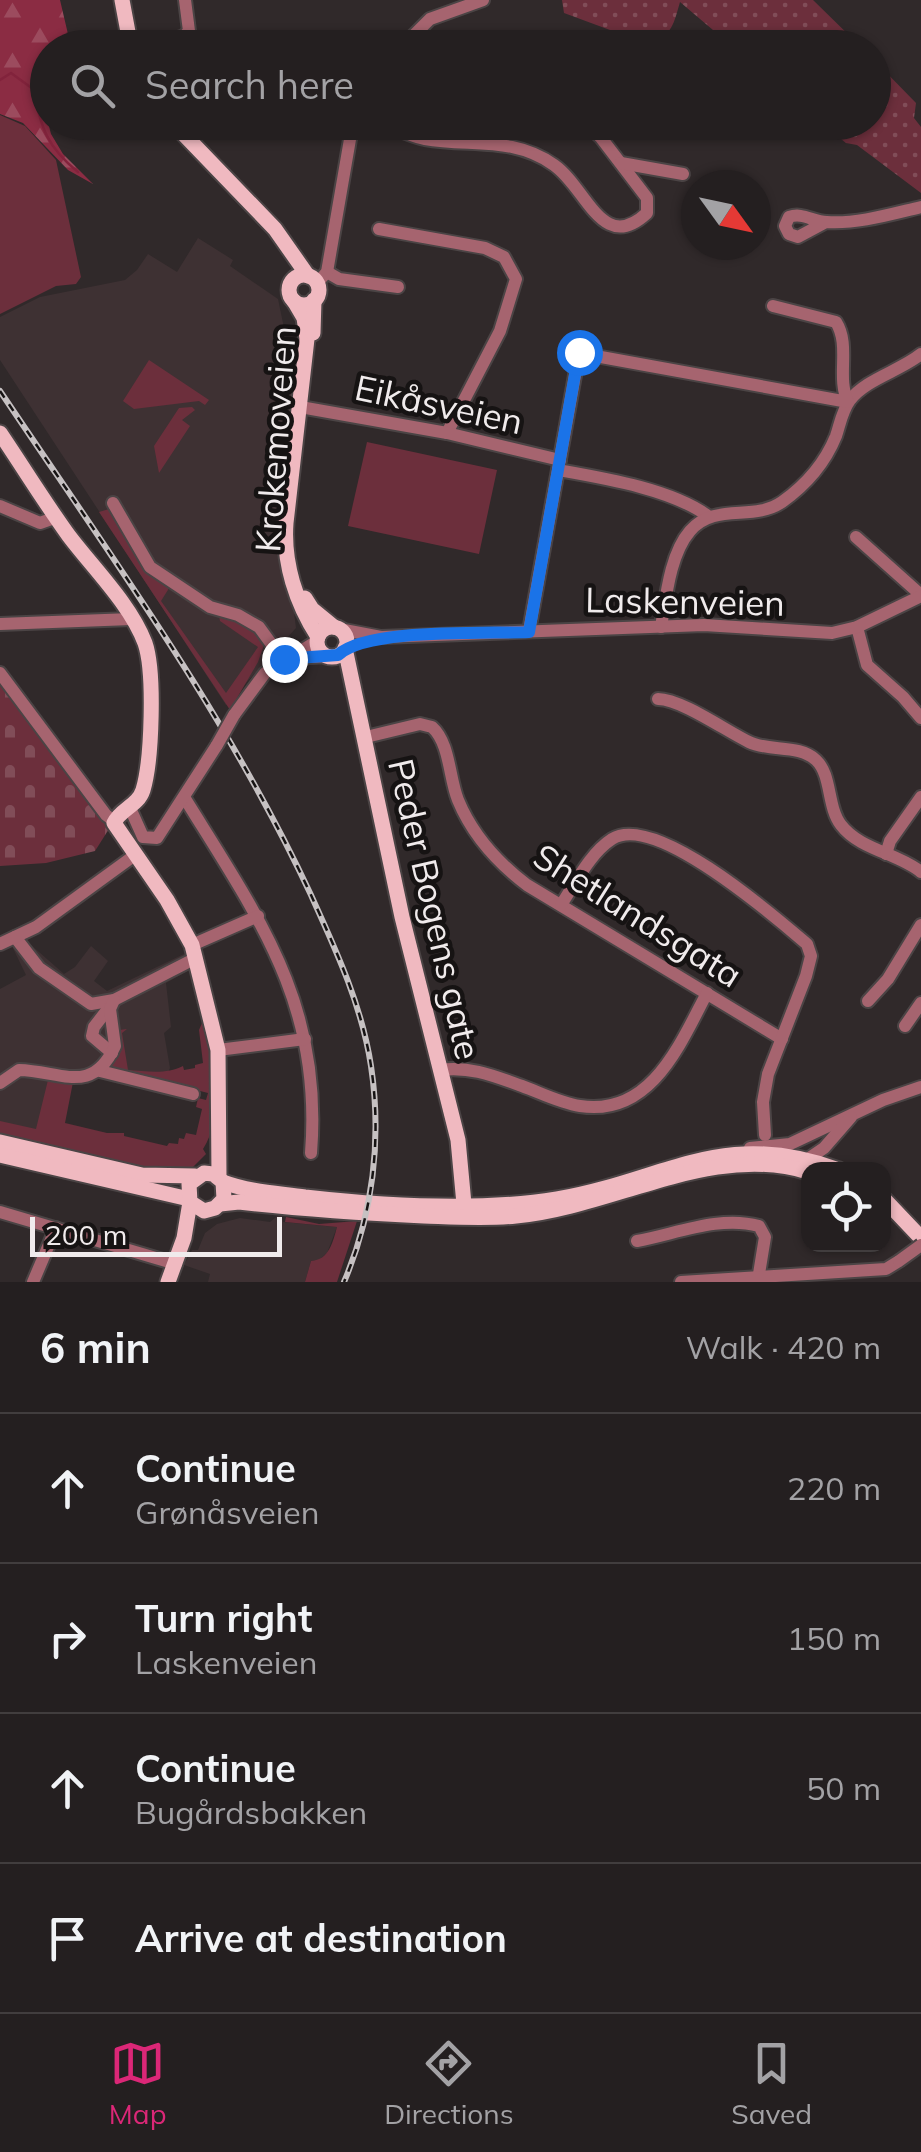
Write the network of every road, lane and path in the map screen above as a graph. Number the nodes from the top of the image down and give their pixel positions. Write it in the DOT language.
graph roads {
  1 [pos="122,0"];
  2 [pos="185,0"];
  3 [pos="482,0"];
  4 [pos="128,30"];
  5 [pos="189,30"];
  6 [pos="419,30"];
  7 [pos="189,140"];
  8 [pos="349,140"];
  9 [pos="450,140"];
  10 [pos="602,140"];
  11 [pos="622,163"];
  12 [pos="681,174"];
  13 [pos="921,207"];
  14 [pos="826,222"];
  15 [pos="275,229"];
  16 [pos="380,229"];
  17 [pos="317,277"];
  18 [pos="398,287"];
  19 [pos="292,293"];
  20 [pos="314,300"];
  21 [pos="773,306"];
  22 [pos="921,354"];
  23 [pos="848,402"];
  24 [pos="306,408"];
  25 [pos="0,433"];
  26 [pos="446,433"];
  27 [pos="559,465"];
  28 [pos="113,503"];
  29 [pos="0,506"];
  30 [pos="708,516"];
  31 [pos="56,517"];
  32 [pos="856,537"];
  33 [pos="921,596"];
  34 [pos="132,619"];
  35 [pos="0,624"];
  36 [pos="662,626"];
  37 [pos="857,627"];
  38 [pos="337,628"];
  39 [pos="529,632"];
  40 [pos="381,638"];
  41 [pos="317,639"];
  42 [pos="345,648"];
  43 [pos="328,656"];
  44 [pos="283,660"];
  45 [pos="0,672"];
  46 [pos="353,692"];
  47 [pos="658,699"];
  48 [pos="918,710"];
  49 [pos="366,738"];
  50 [pos="184,797"];
  51 [pos="921,798"];
  52 [pos="130,808"];
  53 [pos="114,821"];
  54 [pos="886,854"];
  55 [pos="135,855"];
  56 [pos="919,866"];
  57 [pos="561,906"];
  58 [pos="258,916"];
  59 [pos="921,925"];
  60 [pos="15,937"];
  61 [pos="0,944"];
  62 [pos="194,952"];
  63 [pos="707,993"];
  64 [pos="868,1001"];
  65 [pos="112,1002"];
  66 [pos="921,1003"];
  67 [pos="906,1026"];
  68 [pos="305,1039"];
  69 [pos="782,1040"];
  70 [pos="218,1050"];
  71 [pos="112,1053"];
  72 [pos="440,1070"];
  73 [pos="100,1071"];
  74 [pos="0,1083"];
  75 [pos="921,1087"];
  76 [pos="193,1094"];
  77 [pos="854,1112"];
  78 [pos="217,1132"];
  79 [pos="765,1135"];
  80 [pos="0,1142"];
  81 [pos="311,1152"];
  82 [pos="723,1153"];
  83 [pos="0,1155"];
  84 [pos="801,1162"];
  85 [pos="813,1162"];
  86 [pos="801,1166"];
  87 [pos="198,1175"];
  88 [pos="221,1180"];
  89 [pos="189,1201"];
  90 [pos="215,1207"];
  91 [pos="470,1208"];
  92 [pos="891,1208"];
  93 [pos="0,1212"];
  94 [pos="891,1219"];
  95 [pos="56,1228"];
  96 [pos="637,1241"];
  97 [pos="921,1244"];
  98 [pos="178,1259"];
  99 [pos="889,1276"];
  100 [pos="758,1280"];
  101 [pos="33,1282"];
  102 [pos="168,1282"];
  103 [pos="681,1282"];
  1 -- 4 [label="main road"];
  2 -- 5 [label="street"];
  3 -- 6 [label="street"];
  7 -- 15 [label="main road, Krokemoveien"];
  8 -- 17 [label="street"];
  9 -- 11 [label="street"];
  10 -- 11 [label="street"];
  11 -- 12 [label="street"];
  13 -- 14 [label="street"];
  15 -- 17 [label="main road, Krokemoveien"];
  15 -- 19 [label="main road, Krokemoveien"];
  16 -- 26 [label="street"];
  17 -- 18 [label="street"];
  17 -- 19 [label="main road, Krokemoveien"];
  17 -- 20 [label="main road, Krokemoveien"];
  19 -- 20 [label="main road, Krokemoveien"];
  19 -- 41 [label="main road, Krokemoveien"];
  20 -- 24 [label="main road, Krokemoveien"];
  21 -- 23 [label="street"];
  22 -- 23 [label="street"];
  23 -- 27 [label="street"];
  23 -- 30 [label="street"];
  24 -- 26 [label="street, Eikåsveien"];
  24 -- 38 [label="main road, Krokemoveien"];
  25 -- 31 [label="main road"];
  26 -- 27 [label="street, Eikåsveien"];
  27 -- 30 [label="street, Eikåsveien"];
  27 -- 39 [label="street"];
  28 -- 44 [label="street"];
  29 -- 31 [label="street"];
  30 -- 36 [label="street"];
  31 -- 34 [label="main road"];
  32 -- 33 [label="street"];
  33 -- 37 [label="street, Laskenveien"];
  34 -- 35 [label="street"];
  34 -- 52 [label="main road"];
  36 -- 37 [label="street, Laskenveien"];
  36 -- 39 [label="street, Laskenveien"];
  37 -- 48 [label="street"];
  38 -- 40 [label="street, Laskenveien"];
  38 -- 41 [label="main road"];
  38 -- 42 [label="main road"];
  39 -- 40 [label="street, Laskenveien"];
  40 -- 42 [label="street, Laskenveien"];
  41 -- 43 [label="main road"];
  41 -- 44 [label="street"];
  42 -- 43 [label="main road"];
  42 -- 46 [label="main road, Peder Bogens gate"];
  43 -- 44 [label="street"];
  43 -- 46 [label="main road, Peder Bogens gate"];
  44 -- 50 [label="street, bridge"];
  45 -- 53 [label="street"];
  46 -- 49 [label="main road, Peder Bogens gate"];
  47 -- 54 [label="street"];
  49 -- 57 [label="street, Shetlandsgata"];
  49 -- 72 [label="main road, Peder Bogens gate"];
  50 -- 52 [label="street"];
  50 -- 58 [label="street"];
  51 -- 54 [label="street"];
  52 -- 53 [label="main road"];
  53 -- 55 [label="main road"];
  54 -- 56 [label="street"];
  55 -- 60 [label="street"];
  55 -- 62 [label="main road"];
  57 -- 63 [label="street, Shetlandsgata"];
  57 -- 69 [label="street"];
  58 -- 62 [label="street"];
  58 -- 68 [label="street"];
  59 -- 64 [label="street"];
  60 -- 61 [label="street"];
  60 -- 65 [label="street"];
  62 -- 65 [label="street"];
  62 -- 70 [label="main road"];
  63 -- 69 [label="street, Shetlandsgata"];
  63 -- 72 [label="street"];
  65 -- 71 [label="street"];
  65 -- 71 [label="street"];
  66 -- 67 [label="street"];
  68 -- 70 [label="street"];
  68 -- 81 [label="street"];
  69 -- 79 [label="street"];
  70 -- 78 [label="main road"];
  71 -- 73 [label="street"];
  72 -- 91 [label="main road, Peder Bogens gate"];
  73 -- 74 [label="street"];
  73 -- 76 [label="street"];
  75 -- 77 [label="street"];
  77 -- 82 [label="street"];
  77 -- 85 [label="street"];
  78 -- 87 [label="main road"];
  78 -- 88 [label="main road"];
  80 -- 87 [label="main road"];
  82 -- 84 [label="main road"];
  82 -- 91 [label="main road"];
  83 -- 89 [label="main road"];
  86 -- 91 [label="main road"];
  87 -- 88 [label="main road"];
  87 -- 89 [label="main road"];
  88 -- 90 [label="main road"];
  88 -- 91 [label="main road"];
  89 -- 90 [label="main road"];
  89 -- 98 [label="main road"];
  90 -- 91 [label="main road"];
  90 -- 98 [label="main road"];
  92 -- 97 [label="main road"];
  93 -- 95 [label="street"];
  94 -- 97 [label="main road"];
  95 -- 98 [label="street"];
  95 -- 101 [label="street"];
  96 -- 100 [label="street"];
  97 -- 99 [label="street, bridge"];
  98 -- 102 [label="main road"];
  99 -- 100 [label="street"];
  100 -- 103 [label="street"];
}
